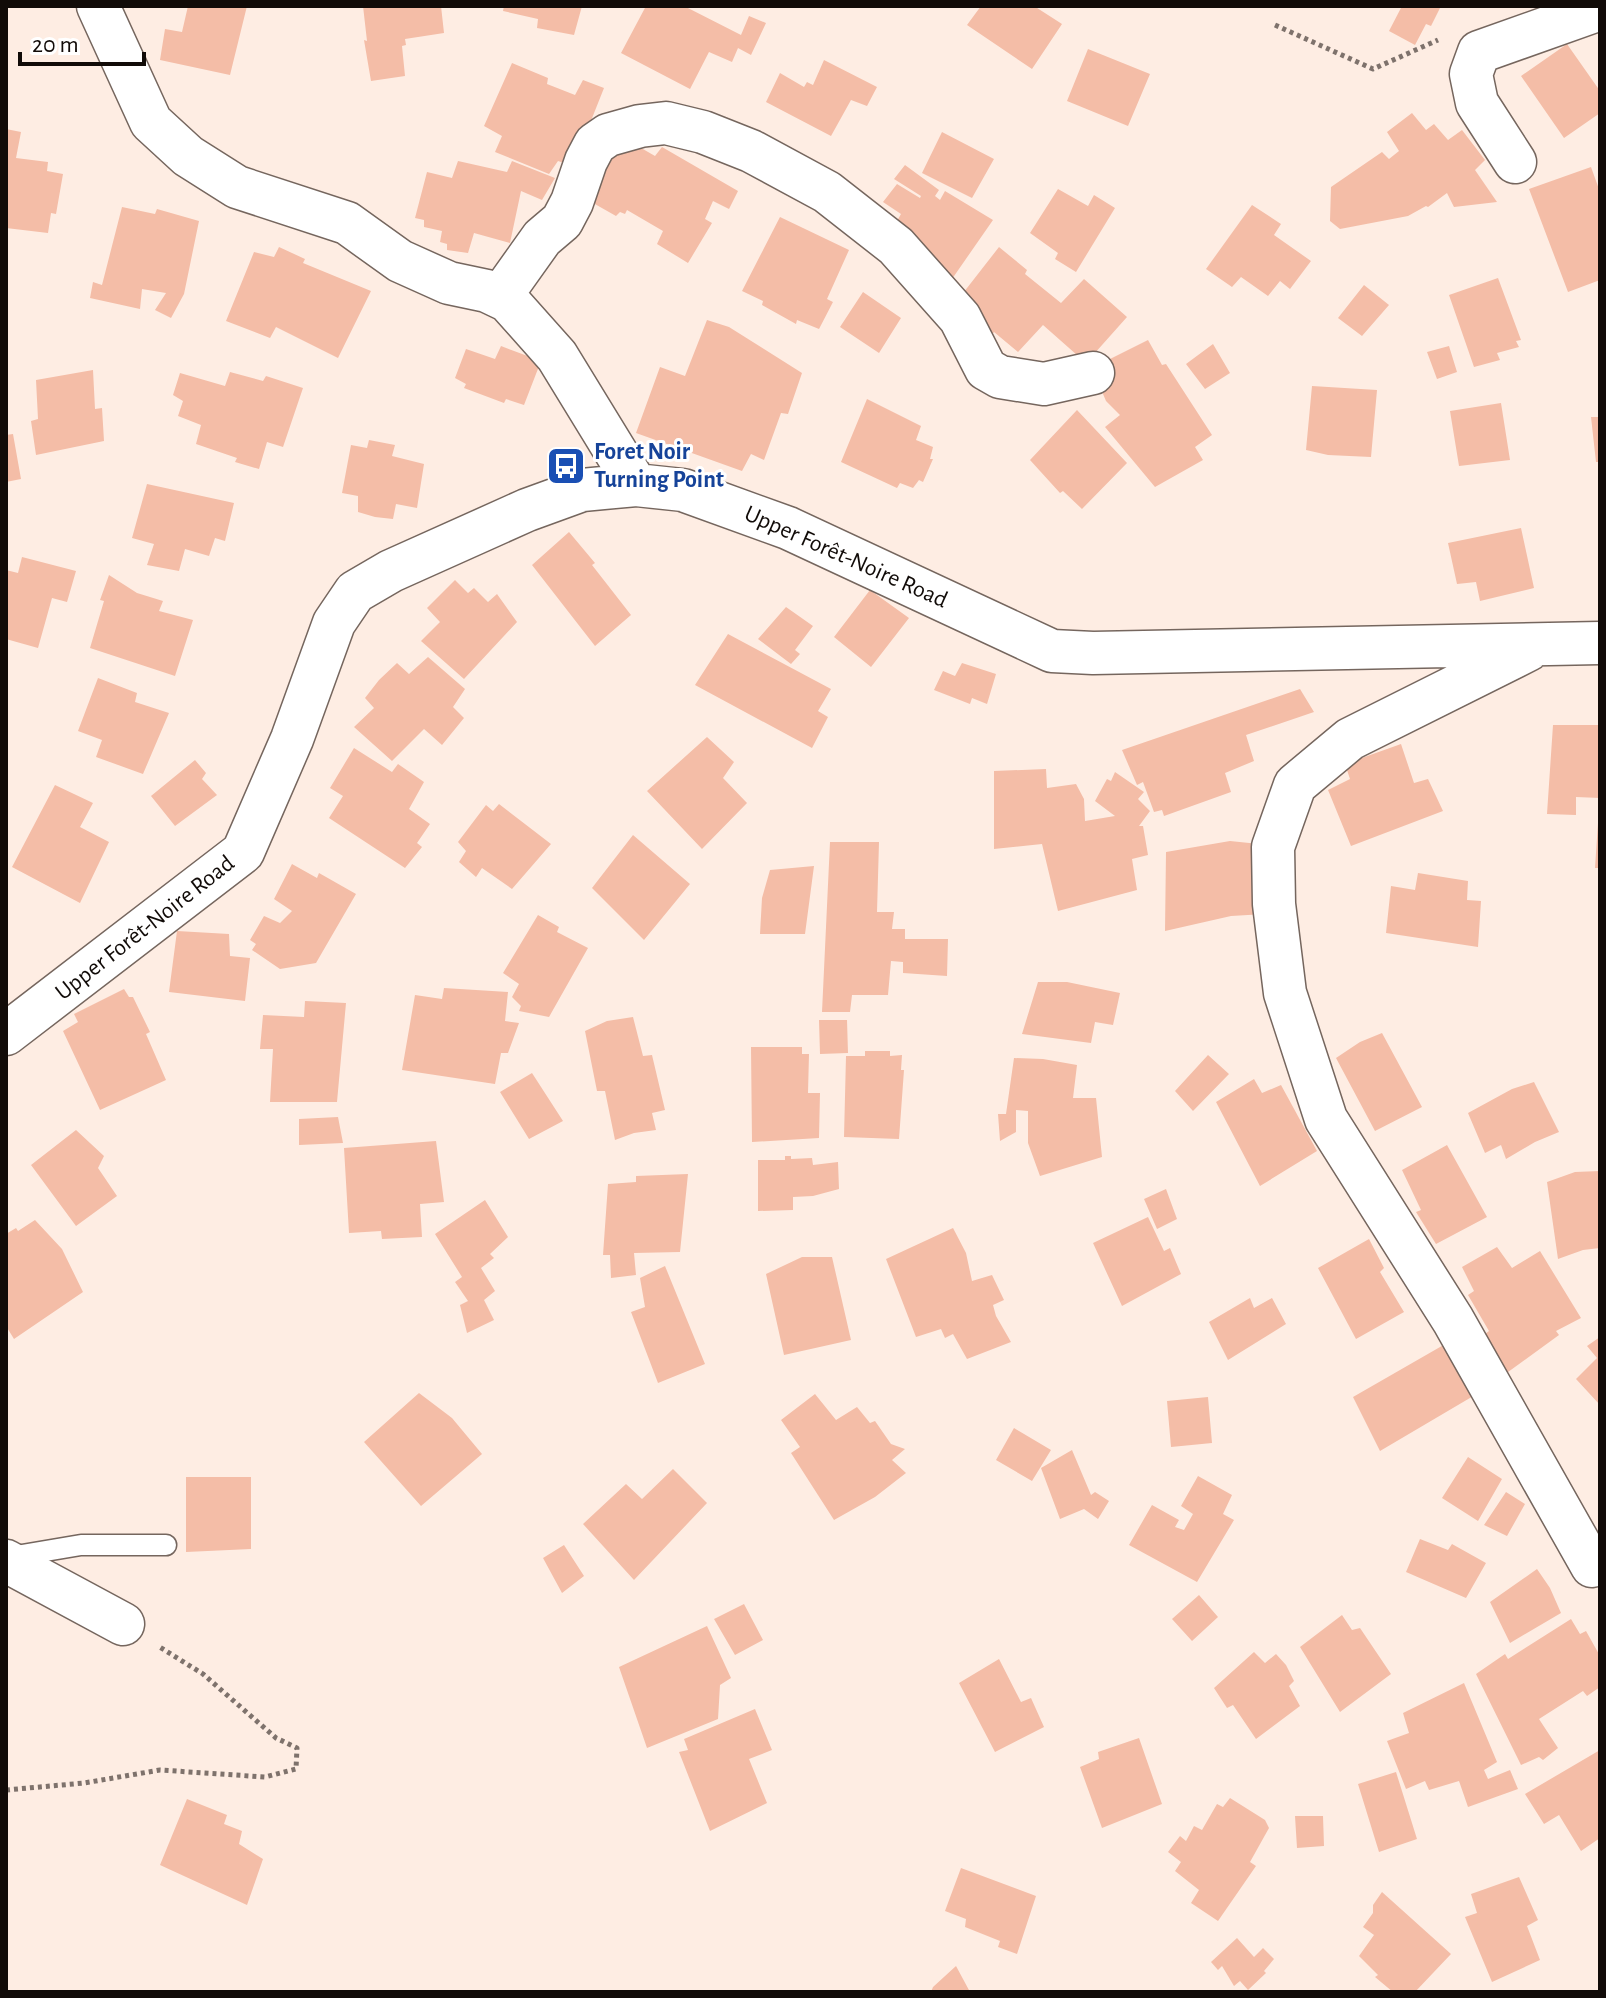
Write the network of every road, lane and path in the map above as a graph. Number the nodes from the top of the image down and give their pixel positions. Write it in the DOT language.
graph roads {
  1 [pos="98,6"];
  2 [pos="1600,9"];
  3 [pos="1275,25"];
  4 [pos="1444,37"];
  5 [pos="1515,162"];
  6 [pos="500,297"];
  7 [pos="1093,373"];
  8 [pos="636,485"];
  9 [pos="1600,643"];
  10 [pos="1540,644"];
  11 [pos="6,1034"];
  12 [pos="166,1545"];
  13 [pos="6,1559"];
  14 [pos="1592,1566"];
  15 [pos="123,1624"];
  16 [pos="6,1790"];
  1 -- 6 [label="street"];
  2 -- 5 [label="street"];
  3 -- 4 [label="path"];
  6 -- 7 [label="street"];
  6 -- 8 [label="street"];
  8 -- 10 [label="street, Upper Forêt-Noire Road"];
  8 -- 11 [label="street, Upper Forêt-Noire Road"];
  9 -- 10 [label="street, Upper Forêt-Noire Road"];
  10 -- 14 [label="street"];
  12 -- 13 [label="lane"];
  13 -- 15 [label="street"];
  15 -- 16 [label="path"];
}
